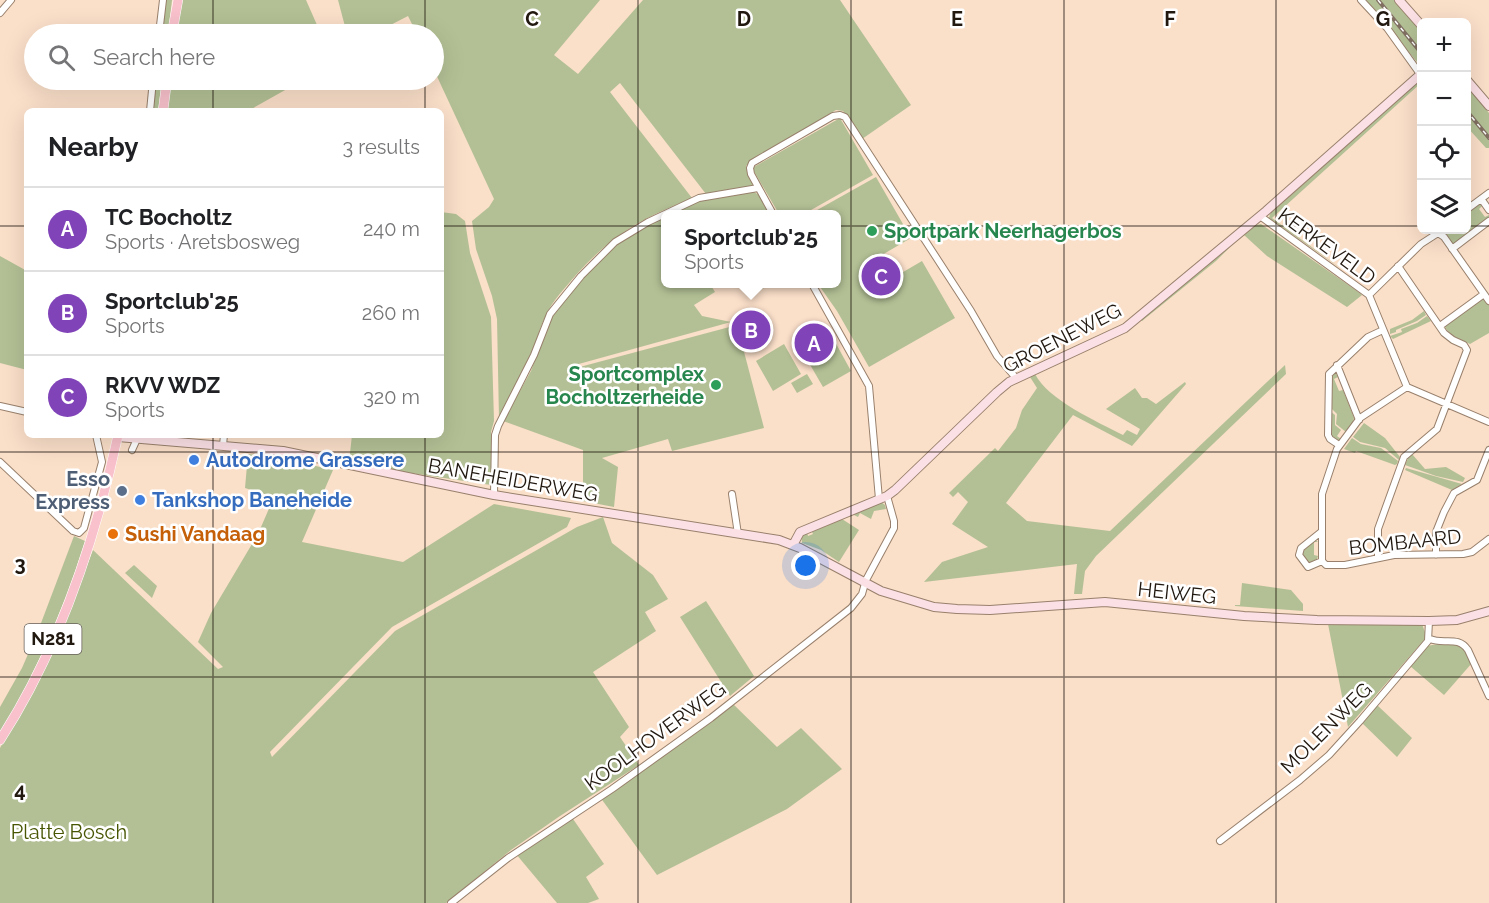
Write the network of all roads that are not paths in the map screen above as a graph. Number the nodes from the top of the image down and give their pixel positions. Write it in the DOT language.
graph roads {
  1 [pos="11,0"];
  2 [pos="164,0"];
  3 [pos="176,0"];
  4 [pos="1361,0"];
  5 [pos="1399,0"];
  6 [pos="0,12"];
  7 [pos="1417,20"];
  8 [pos="160,24"];
  9 [pos="173,24"];
  10 [pos="1420,72"];
  11 [pos="1417,78"];
  12 [pos="1471,84"];
  13 [pos="152,90"];
  14 [pos="166,90"];
  15 [pos="1489,106"];
  16 [pos="150,108"];
  17 [pos="163,108"];
  18 [pos="758,188"];
  19 [pos="1489,193"];
  20 [pos="1482,200"];
  21 [pos="1471,207"];
  22 [pos="674,210"];
  23 [pos="771,210"];
  24 [pos="1489,210"];
  25 [pos="661,216"];
  26 [pos="1260,216"];
  27 [pos="1489,221"];
  28 [pos="1435,234"];
  29 [pos="1442,234"];
  30 [pos="1452,249"];
  31 [pos="1398,266"];
  32 [pos="814,288"];
  33 [pos="1484,294"];
  34 [pos="1369,295"];
  35 [pos="1489,301"];
  36 [pos="1440,326"];
  37 [pos="1383,330"];
  38 [pos="1337,365"];
  39 [pos="1016,378"];
  40 [pos="1407,387"];
  41 [pos="1446,405"];
  42 [pos="0,406"];
  43 [pos="24,411"];
  44 [pos="1359,420"];
  45 [pos="1489,422"];
  46 [pos="97,438"];
  47 [pos="116,438"];
  48 [pos="130,438"];
  49 [pos="166,438"];
  50 [pos="224,438"];
  51 [pos="137,439"];
  52 [pos="177,441"];
  53 [pos="223,445"];
  54 [pos="1339,446"];
  55 [pos="132,450"];
  56 [pos="1489,450"];
  57 [pos="0,462"];
  58 [pos="732,494"];
  59 [pos="494,495"];
  60 [pos="883,497"];
  61 [pos="1322,532"];
  62 [pos="738,534"];
  63 [pos="1489,539"];
  64 [pos="793,545"];
  65 [pos="1436,555"];
  66 [pos="1378,558"];
  67 [pos="1322,561"];
  68 [pos="865,584"];
  69 [pos="1489,611"];
  70 [pos="1429,621"];
  71 [pos="1430,639"];
  72 [pos="1489,696"];
  73 [pos="0,740"];
  74 [pos="1220,841"];
  75 [pos="451,903"];
  1 -- 6 [label="street"];
  2 -- 8 [label="street"];
  3 -- 9 [label="main road"];
  4 -- 10 [label="street"];
  5 -- 7 [label="street"];
  11 -- 26 [label="street, GROENEWEG"];
  12 -- 15 [label="street"];
  13 -- 16 [label="street"];
  14 -- 17 [label="main road"];
  18 -- 22 [label="street"];
  18 -- 23 [label="street"];
  18 -- 39 [label="street"];
  19 -- 20 [label="street"];
  20 -- 21 [label="street"];
  20 -- 24 [label="street"];
  25 -- 59 [label="street"];
  26 -- 34 [label="street, KERKEVELD"];
  26 -- 39 [label="street, GROENEWEG"];
  27 -- 30 [label="street"];
  28 -- 31 [label="street"];
  29 -- 30 [label="street"];
  30 -- 33 [label="street"];
  31 -- 34 [label="street"];
  31 -- 36 [label="street"];
  32 -- 60 [label="street, KOOLHOVERWEG"];
  33 -- 35 [label="street"];
  33 -- 36 [label="street"];
  34 -- 37 [label="street, KERKEVELD"];
  36 -- 41 [label="street"];
  37 -- 38 [label="street"];
  37 -- 40 [label="street, KERKEVELD"];
  38 -- 44 [label="street"];
  38 -- 54 [label="street"];
  39 -- 60 [label="street, GROENEWEG"];
  40 -- 41 [label="street"];
  40 -- 44 [label="street"];
  41 -- 45 [label="street"];
  41 -- 66 [label="street"];
  42 -- 43 [label="street"];
  44 -- 54 [label="street"];
  46 -- 57 [label="street"];
  47 -- 73 [label="main road, N281"];
  48 -- 51 [label="street, BANEHEIDERWEG"];
  49 -- 52 [label="street, BANEHEIDERWEG"];
  50 -- 53 [label="street"];
  51 -- 52 [label="street, BANEHEIDERWEG"];
  51 -- 55 [label="street"];
  52 -- 53 [label="street, BANEHEIDERWEG"];
  53 -- 59 [label="street, BANEHEIDERWEG"];
  54 -- 61 [label="street"];
  56 -- 65 [label="street"];
  58 -- 62 [label="street"];
  59 -- 62 [label="street, BANEHEIDERWEG"];
  60 -- 64 [label="street, GROENEWEG"];
  60 -- 68 [label="street, KOOLHOVERWEG"];
  61 -- 67 [label="street"];
  61 -- 67 [label="street, BOMBAARD"];
  62 -- 64 [label="street, BANEHEIDERWEG"];
  63 -- 65 [label="street, BOMBAARD"];
  64 -- 68 [label="street, BANEHEIDERWEG"];
  65 -- 66 [label="street, BOMBAARD"];
  66 -- 67 [label="street, BOMBAARD"];
  68 -- 70 [label="street, HEIWEG"];
  68 -- 75 [label="street, KOOLHOVERWEG"];
  69 -- 70 [label="street, HEIWEG"];
  70 -- 71 [label="street"];
  71 -- 72 [label="street"];
  71 -- 74 [label="street, MOLENWEG"];
}
